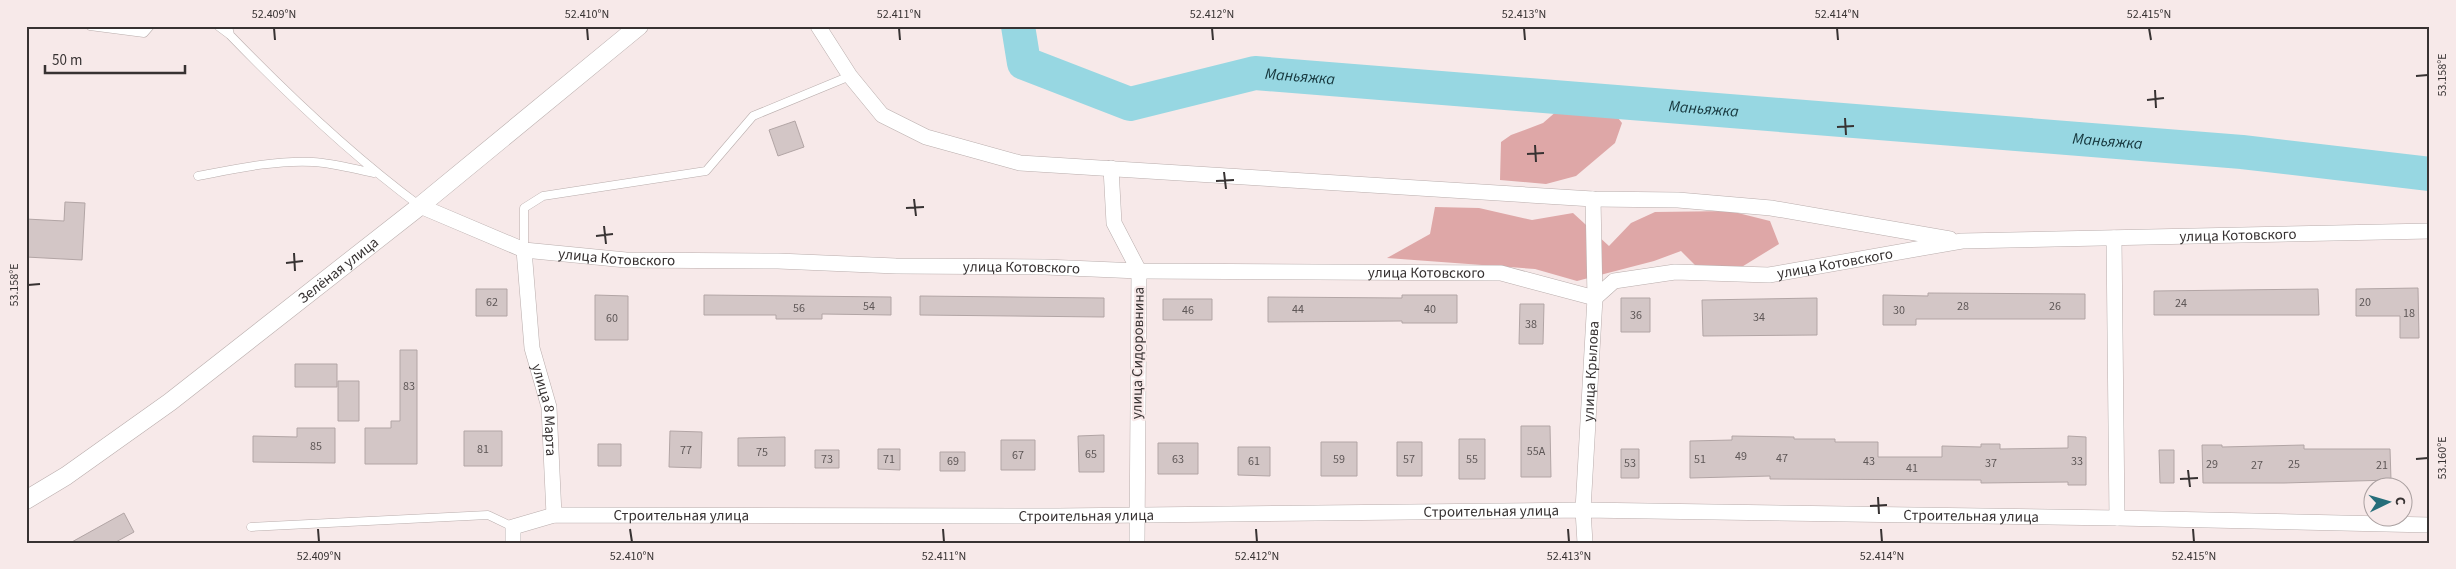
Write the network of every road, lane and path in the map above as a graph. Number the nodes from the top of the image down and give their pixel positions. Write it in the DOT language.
graph roads {
  1 [pos="90,26"];
  2 [pos="150,26"];
  3 [pos="218,26"];
  4 [pos="228,26"];
  5 [pos="639,26"];
  6 [pos="818,26"];
  7 [pos="230,35"];
  8 [pos="850,76"];
  9 [pos="1111,168"];
  10 [pos="375,173"];
  11 [pos="198,176"];
  12 [pos="1593,199"];
  13 [pos="420,206"];
  14 [pos="2430,231"];
  15 [pos="2114,238"];
  16 [pos="1962,241"];
  17 [pos="524,250"];
  18 [pos="1139,271"];
  19 [pos="1595,298"];
  20 [pos="26,500"];
  21 [pos="1583,510"];
  22 [pos="554,515"];
  23 [pos="1136,515"];
  24 [pos="2117,518"];
  25 [pos="2430,526"];
  26 [pos="251,527"];
  27 [pos="513,527"];
  28 [pos="512,543"];
  29 [pos="1137,543"];
  30 [pos="1585,543"];
  1 -- 2 [label="lane"];
  3 -- 7 [label="lane"];
  4 -- 7 [label="lane"];
  5 -- 13 [label="street, Зелёная улица"];
  6 -- 8 [label="street"];
  7 -- 10 [label="lane"];
  8 -- 9 [label="street"];
  8 -- 17 [label="lane"];
  9 -- 12 [label="street"];
  9 -- 18 [label="street, улица Сидоровнина"];
  10 -- 11 [label="lane"];
  10 -- 13 [label="lane"];
  12 -- 16 [label="street"];
  12 -- 19 [label="street, улица Крылова"];
  13 -- 17 [label="street, улица Котовского"];
  13 -- 20 [label="street, Зелёная улица"];
  14 -- 15 [label="street, улица Котовского"];
  15 -- 16 [label="street, улица Котовского"];
  15 -- 24 [label="street"];
  16 -- 19 [label="street, улица Котовского"];
  17 -- 18 [label="street, улица Котовского"];
  17 -- 22 [label="street, улица 8 Марта"];
  18 -- 19 [label="street, улица Котовского"];
  18 -- 23 [label="street, улица Сидоровнина"];
  19 -- 21 [label="street, улица Крылова"];
  21 -- 23 [label="street, Строительная улица"];
  21 -- 24 [label="street, Строительная улица"];
  21 -- 30 [label="street, улица Крылова"];
  22 -- 23 [label="street, Строительная улица"];
  22 -- 27 [label="street"];
  23 -- 29 [label="street, улица Сидоровнина"];
  24 -- 25 [label="street, Строительная улица"];
  26 -- 27 [label="lane"];
  27 -- 28 [label="street"];
}
